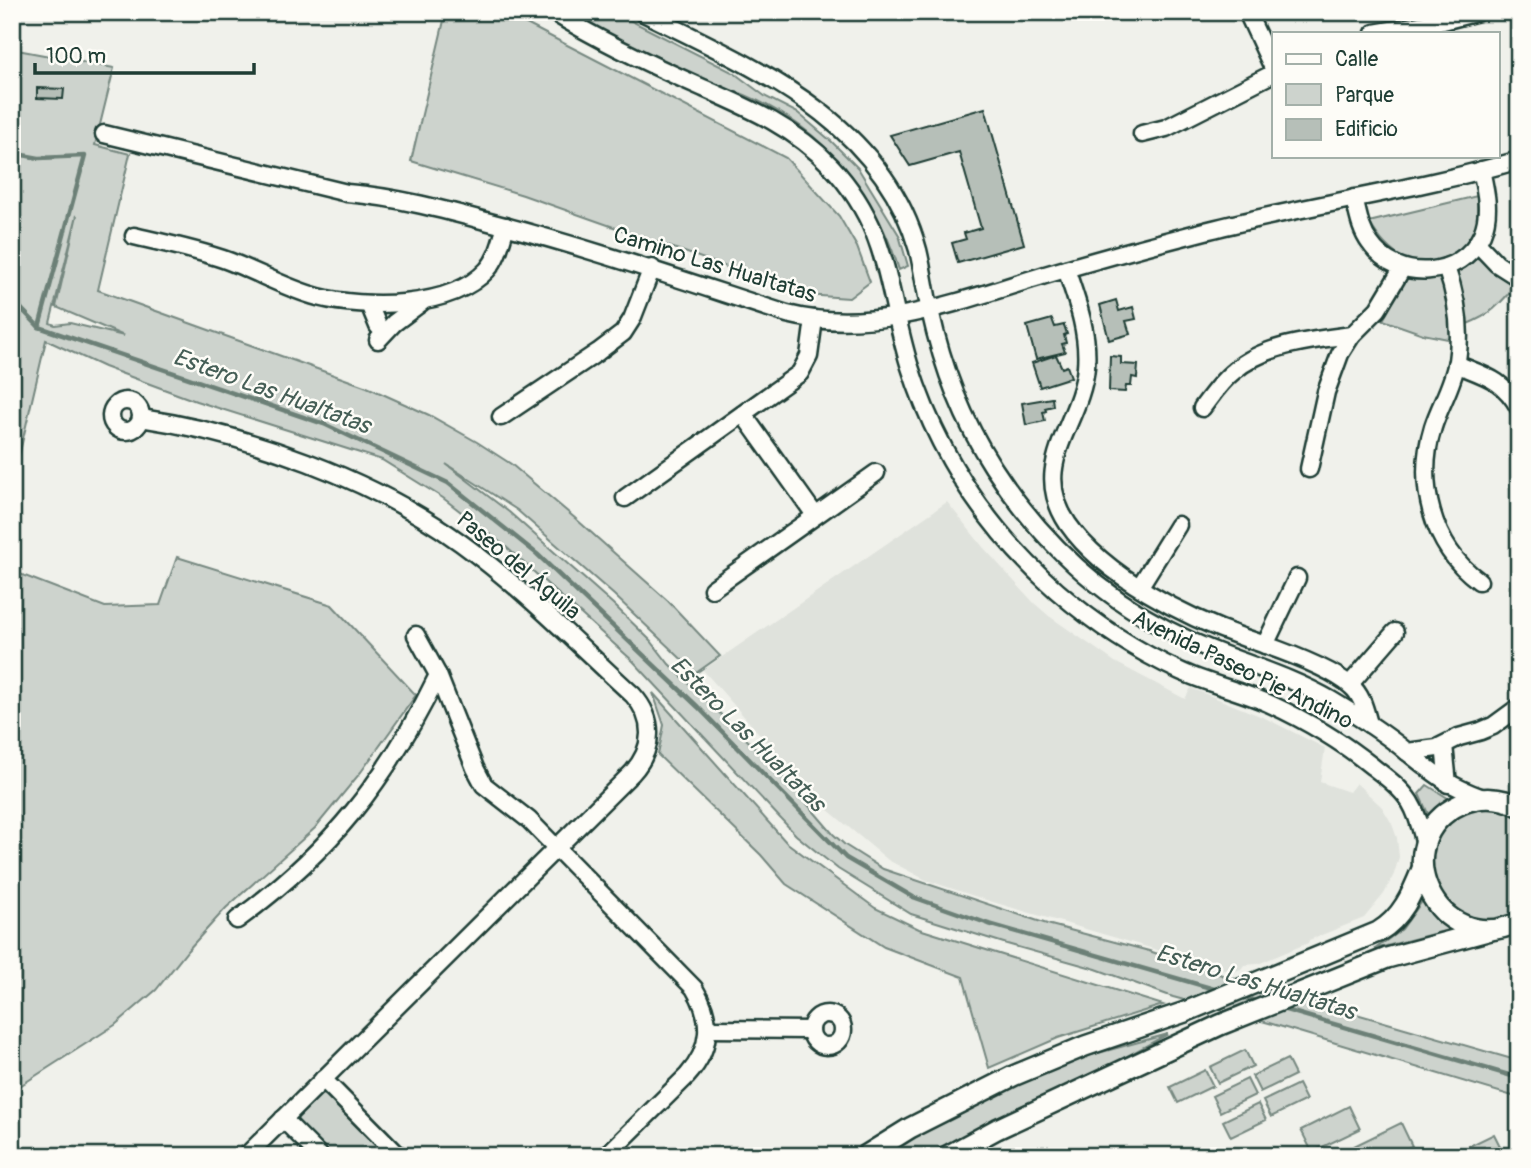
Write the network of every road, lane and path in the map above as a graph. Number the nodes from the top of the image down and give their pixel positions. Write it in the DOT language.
graph roads {
  1 [pos="553,12"];
  2 [pos="642,12"];
  3 [pos="1247,12"];
  4 [pos="1478,12"];
  5 [pos="1380,32"];
  6 [pos="1272,68"];
  7 [pos="1272,73"];
  8 [pos="104,134"];
  9 [pos="1142,134"];
  10 [pos="1519,160"];
  11 [pos="1481,170"];
  12 [pos="1354,198"];
  13 [pos="506,226"];
  14 [pos="134,236"];
  15 [pos="1477,243"];
  16 [pos="1446,267"];
  17 [pos="652,268"];
  18 [pos="1066,269"];
  19 [pos="1402,269"];
  20 [pos="1519,278"];
  21 [pos="422,302"];
  22 [pos="369,304"];
  23 [pos="930,309"];
  24 [pos="897,317"];
  25 [pos="814,320"];
  26 [pos="1352,335"];
  27 [pos="1457,364"];
  28 [pos="1202,408"];
  29 [pos="1519,408"];
  30 [pos="743,414"];
  31 [pos="501,417"];
  32 [pos="141,418"];
  33 [pos="1309,469"];
  34 [pos="876,473"];
  35 [pos="625,498"];
  36 [pos="815,515"];
  37 [pos="1178,525"];
  38 [pos="1297,578"];
  39 [pos="1479,581"];
  40 [pos="1140,586"];
  41 [pos="712,589"];
  42 [pos="1395,632"];
  43 [pos="416,635"];
  44 [pos="1265,645"];
  45 [pos="438,675"];
  46 [pos="1350,684"];
  47 [pos="1519,708"];
  48 [pos="1368,724"];
  49 [pos="1444,746"];
  50 [pos="1408,752"];
  51 [pos="1448,784"];
  52 [pos="1483,799"];
  53 [pos="1519,806"];
  54 [pos="1425,844"];
  55 [pos="557,848"];
  56 [pos="1422,869"];
  57 [pos="237,920"];
  58 [pos="1519,922"];
  59 [pos="1491,930"];
  60 [pos="708,1029"];
  61 [pos="811,1030"];
  62 [pos="324,1079"];
  63 [pos="283,1119"];
  64 [pos="246,1156"];
  65 [pos="320,1156"];
  66 [pos="399,1156"];
  67 [pos="606,1156"];
  68 [pos="865,1156"];
  69 [pos="947,1156"];
  1 -- 24 [label="street, Avenida Paseo Pie Andino"];
  2 -- 23 [label="street, Avenida Paseo Pie Andino"];
  3 -- 6 [label="street"];
  4 -- 5 [label="street"];
  7 -- 9 [label="street"];
  8 -- 13 [label="street, Camino Las Hualtatas"];
  10 -- 11 [label="street, Camino Las Hualtatas"];
  11 -- 12 [label="street, Camino Las Hualtatas"];
  11 -- 15 [label="street"];
  12 -- 18 [label="street, Camino Las Hualtatas"];
  12 -- 19 [label="street"];
  13 -- 17 [label="street, Camino Las Hualtatas"];
  13 -- 21 [label="street"];
  14 -- 22 [label="street"];
  15 -- 16 [label="street"];
  15 -- 20 [label="street"];
  16 -- 19 [label="street"];
  16 -- 27 [label="street"];
  17 -- 25 [label="street, Camino Las Hualtatas"];
  17 -- 31 [label="street"];
  18 -- 23 [label="street, Camino Las Hualtatas"];
  18 -- 40 [label="street, Avenida Paseo Pie Andino"];
  19 -- 26 [label="street"];
  21 -- 22 [label="street"];
  21 -- 22 [label="street"];
  23 -- 24 [label="street, Camino Las Hualtatas"];
  23 -- 48 [label="street, Avenida Paseo Pie Andino"];
  24 -- 25 [label="street, Camino Las Hualtatas"];
  24 -- 54 [label="street, Avenida Paseo Pie Andino"];
  25 -- 30 [label="street"];
  26 -- 28 [label="street"];
  26 -- 33 [label="street"];
  27 -- 29 [label="street"];
  27 -- 39 [label="street"];
  30 -- 35 [label="street"];
  30 -- 36 [label="street"];
  32 -- 55 [label="street, Paseo del Águila"];
  34 -- 36 [label="street"];
  36 -- 41 [label="street"];
  37 -- 40 [label="street, Avenida Paseo Pie Andino"];
  38 -- 44 [label="street, Avenida Paseo Pie Andino"];
  40 -- 44 [label="street, Avenida Paseo Pie Andino"];
  42 -- 46 [label="street, Avenida Paseo Pie Andino"];
  43 -- 45 [label="street"];
  44 -- 46 [label="street, Avenida Paseo Pie Andino"];
  45 -- 55 [label="street"];
  45 -- 57 [label="street"];
  46 -- 48 [label="street, Avenida Paseo Pie Andino"];
  47 -- 49 [label="street"];
  48 -- 50 [label="street, Avenida Paseo Pie Andino"];
  49 -- 50 [label="street"];
  49 -- 51 [label="street"];
  50 -- 51 [label="street, Avenida Paseo Pie Andino"];
  51 -- 52 [label="street, Avenida Paseo Pie Andino"];
  52 -- 53 [label="main road"];
  52 -- 54 [label="main road"];
  54 -- 56 [label="main road"];
  55 -- 60 [label="street"];
  55 -- 62 [label="street, Paseo del Águila"];
  56 -- 59 [label="main road"];
  56 -- 68 [label="main road"];
  58 -- 59 [label="main road"];
  59 -- 69 [label="main road"];
  60 -- 61 [label="street"];
  60 -- 67 [label="street"];
  62 -- 63 [label="street, Paseo del Águila"];
  62 -- 66 [label="street"];
  63 -- 64 [label="street, Paseo del Águila"];
  63 -- 65 [label="street"];
}
